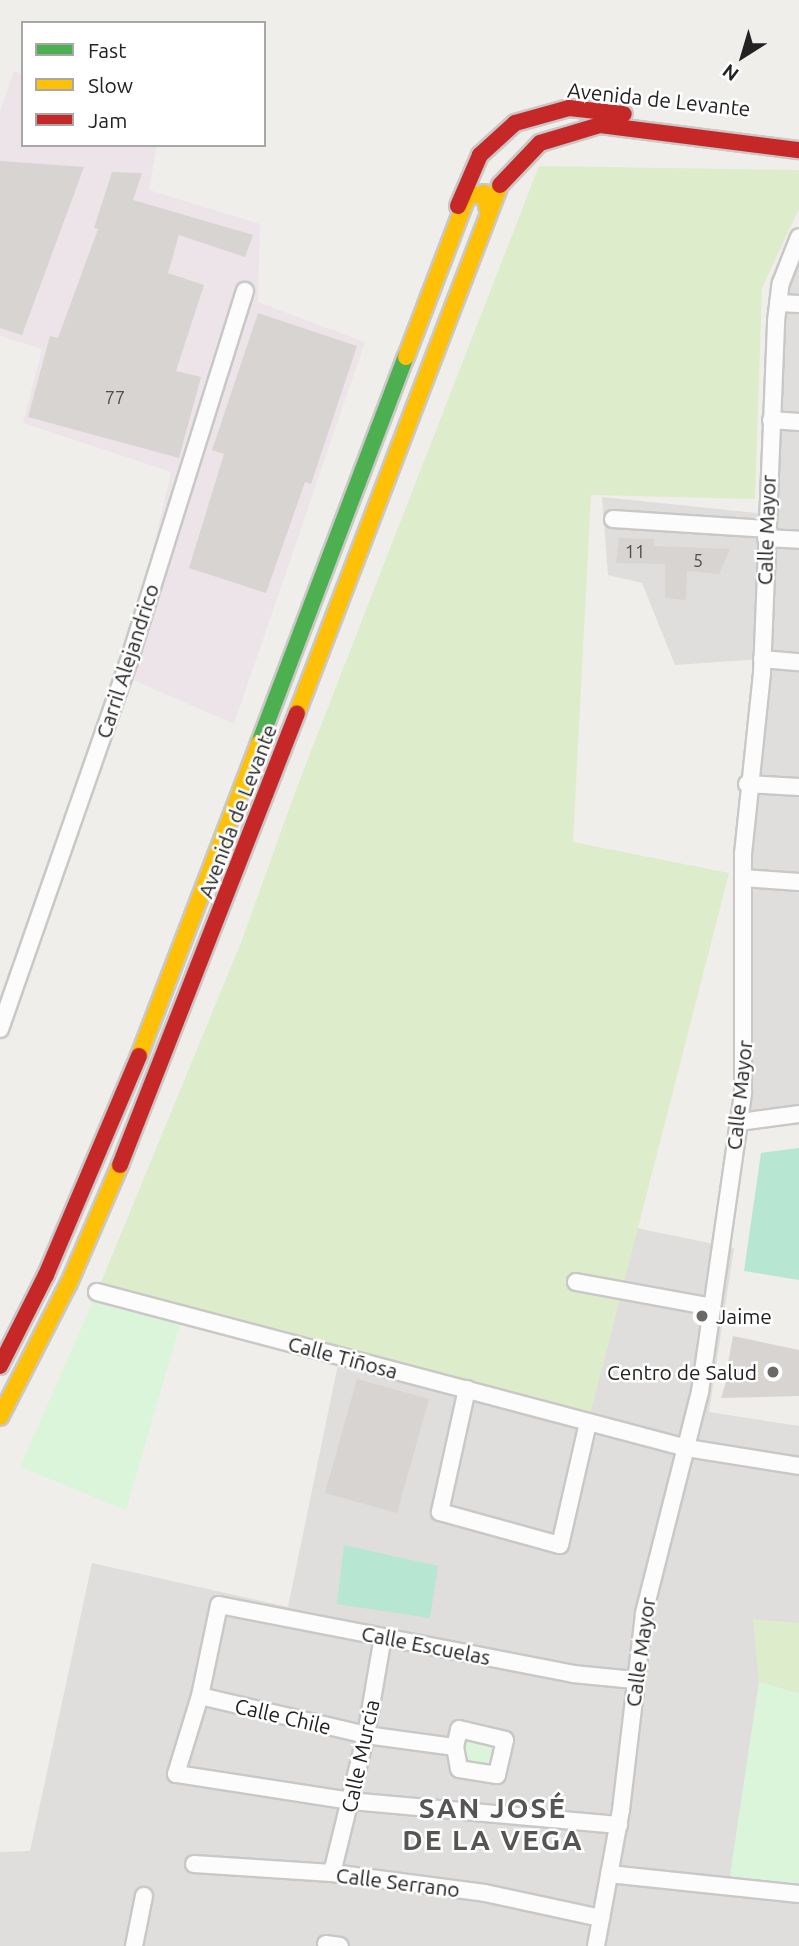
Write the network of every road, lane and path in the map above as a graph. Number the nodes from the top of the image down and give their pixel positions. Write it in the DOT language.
graph roads {
  1 [pos="799,136"];
  2 [pos="799,150"];
  3 [pos="488,210"];
  4 [pos="799,237"];
  5 [pos="440,267"];
  6 [pos="245,291"];
  7 [pos="778,303"];
  8 [pos="799,304"];
  9 [pos="771,420"];
  10 [pos="799,422"];
  11 [pos="613,519"];
  12 [pos="766,533"];
  13 [pos="799,540"];
  14 [pos="762,659"];
  15 [pos="799,662"];
  16 [pos="747,784"];
  17 [pos="799,787"];
  18 [pos="744,878"];
  19 [pos="799,882"];
  20 [pos="0,1029"];
  21 [pos="799,1114"];
  22 [pos="739,1122"];
  23 [pos="576,1282"];
  24 [pos="97,1292"];
  25 [pos="712,1307"];
  26 [pos="0,1366"];
  27 [pos="467,1389"];
  28 [pos="0,1417"];
  29 [pos="588,1423"];
  30 [pos="687,1448"];
  31 [pos="799,1466"];
  32 [pos="383,1637"];
  33 [pos="635,1680"];
  34 [pos="200,1696"];
  35 [pos="366,1735"];
  36 [pos="455,1747"];
  37 [pos="351,1801"];
  38 [pos="619,1825"];
  39 [pos="194,1864"];
  40 [pos="332,1874"];
  41 [pos="610,1874"];
  42 [pos="799,1894"];
  43 [pos="144,1896"];
  44 [pos="601,1918"];
  45 [pos="134,1946"];
  46 [pos="596,1946"];
  1 -- 5 [label="main road, Avenida de Levante"];
  2 -- 3 [label="main road, Avenida de Levante"];
  3 -- 5 [label="main road, Avenida de Levante"];
  3 -- 28 [label="main road, Avenida de Levante"];
  4 -- 7 [label="street, Calle Mayor"];
  5 -- 26 [label="main road, Avenida de Levante"];
  6 -- 20 [label="street, Carril Alejandrico"];
  7 -- 8 [label="street"];
  7 -- 9 [label="street, Calle Mayor"];
  9 -- 10 [label="street"];
  9 -- 12 [label="street, Calle Mayor"];
  11 -- 12 [label="street"];
  12 -- 13 [label="street"];
  12 -- 14 [label="street, Calle Mayor"];
  14 -- 15 [label="street"];
  14 -- 16 [label="street, Calle Mayor"];
  16 -- 17 [label="street"];
  16 -- 18 [label="street, Calle Mayor"];
  18 -- 19 [label="street"];
  18 -- 22 [label="street, Calle Mayor"];
  21 -- 22 [label="street"];
  22 -- 25 [label="street, Calle Mayor"];
  23 -- 25 [label="street"];
  24 -- 27 [label="street, Calle Tiñosa"];
  25 -- 30 [label="street, Calle Mayor"];
  27 -- 29 [label="street, Calle Tiñosa"];
  27 -- 29 [label="street"];
  29 -- 30 [label="street, Calle Tiñosa"];
  30 -- 31 [label="street, Calle Tiñosa"];
  30 -- 33 [label="street, Calle Mayor"];
  32 -- 33 [label="street, Calle Escuelas"];
  32 -- 34 [label="street, Calle Escuelas"];
  32 -- 35 [label="street, Calle Murcia"];
  33 -- 38 [label="street, Calle Mayor"];
  34 -- 35 [label="street, Calle Chile"];
  34 -- 37 [label="street"];
  35 -- 36 [label="street, Calle Chile"];
  35 -- 37 [label="street, Calle Murcia"];
  37 -- 38 [label="street"];
  37 -- 40 [label="street, Calle Murcia"];
  38 -- 41 [label="street, Calle Mayor"];
  39 -- 40 [label="street, Calle Serrano"];
  40 -- 44 [label="street, Calle Serrano"];
  41 -- 42 [label="street"];
  41 -- 44 [label="street, Calle Mayor"];
  43 -- 45 [label="street"];
  44 -- 46 [label="street, Calle Mayor"];
}
